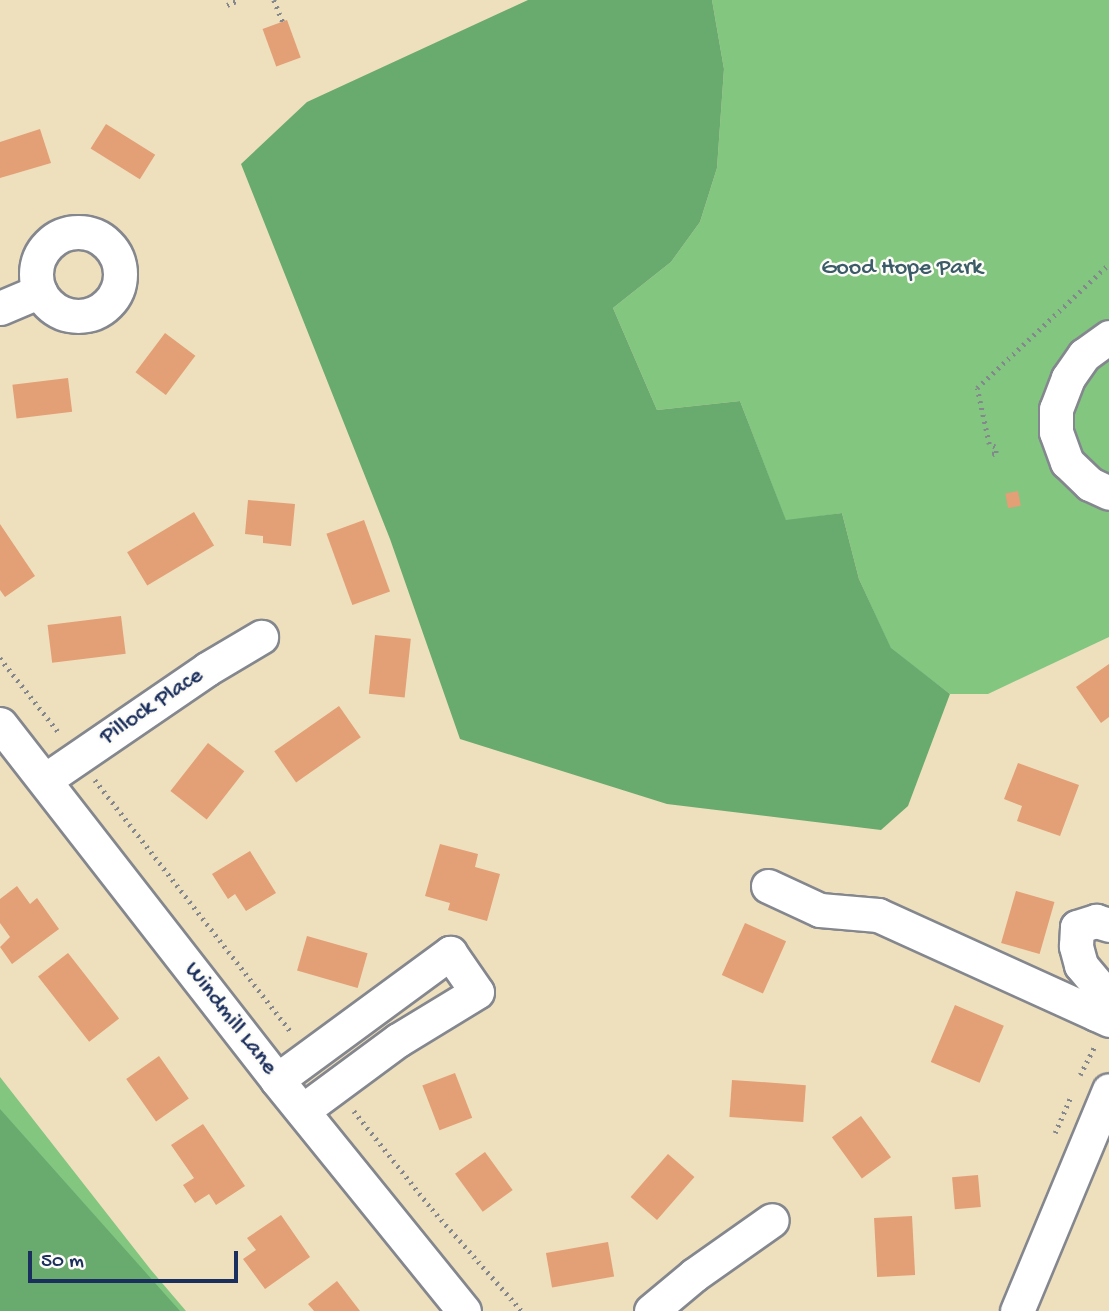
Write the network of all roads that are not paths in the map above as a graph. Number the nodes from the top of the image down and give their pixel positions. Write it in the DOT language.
graph roads {
  1 [pos="40,291"];
  2 [pos="0,308"];
  3 [pos="1109,337"];
  4 [pos="1109,493"];
  5 [pos="261,637"];
  6 [pos="0,724"];
  7 [pos="44,780"];
  8 [pos="768,886"];
  9 [pos="1109,925"];
  10 [pos="1102,1017"];
  11 [pos="277,1080"];
  12 [pos="1109,1090"];
  13 [pos="302,1111"];
  14 [pos="772,1220"];
  15 [pos="464,1311"];
  16 [pos="651,1311"];
  17 [pos="1017,1311"];
  1 -- 2 [label="street"];
  3 -- 4 [label="street"];
  5 -- 7 [label="street, Pillock Place"];
  6 -- 7 [label="street, Windmill Lane"];
  7 -- 11 [label="street, Windmill Lane"];
  8 -- 10 [label="street"];
  9 -- 10 [label="street"];
  11 -- 13 [label="street, Windmill Lane"];
  11 -- 13 [label="street"];
  12 -- 17 [label="street"];
  13 -- 15 [label="street, Windmill Lane"];
  14 -- 16 [label="street"];
}
